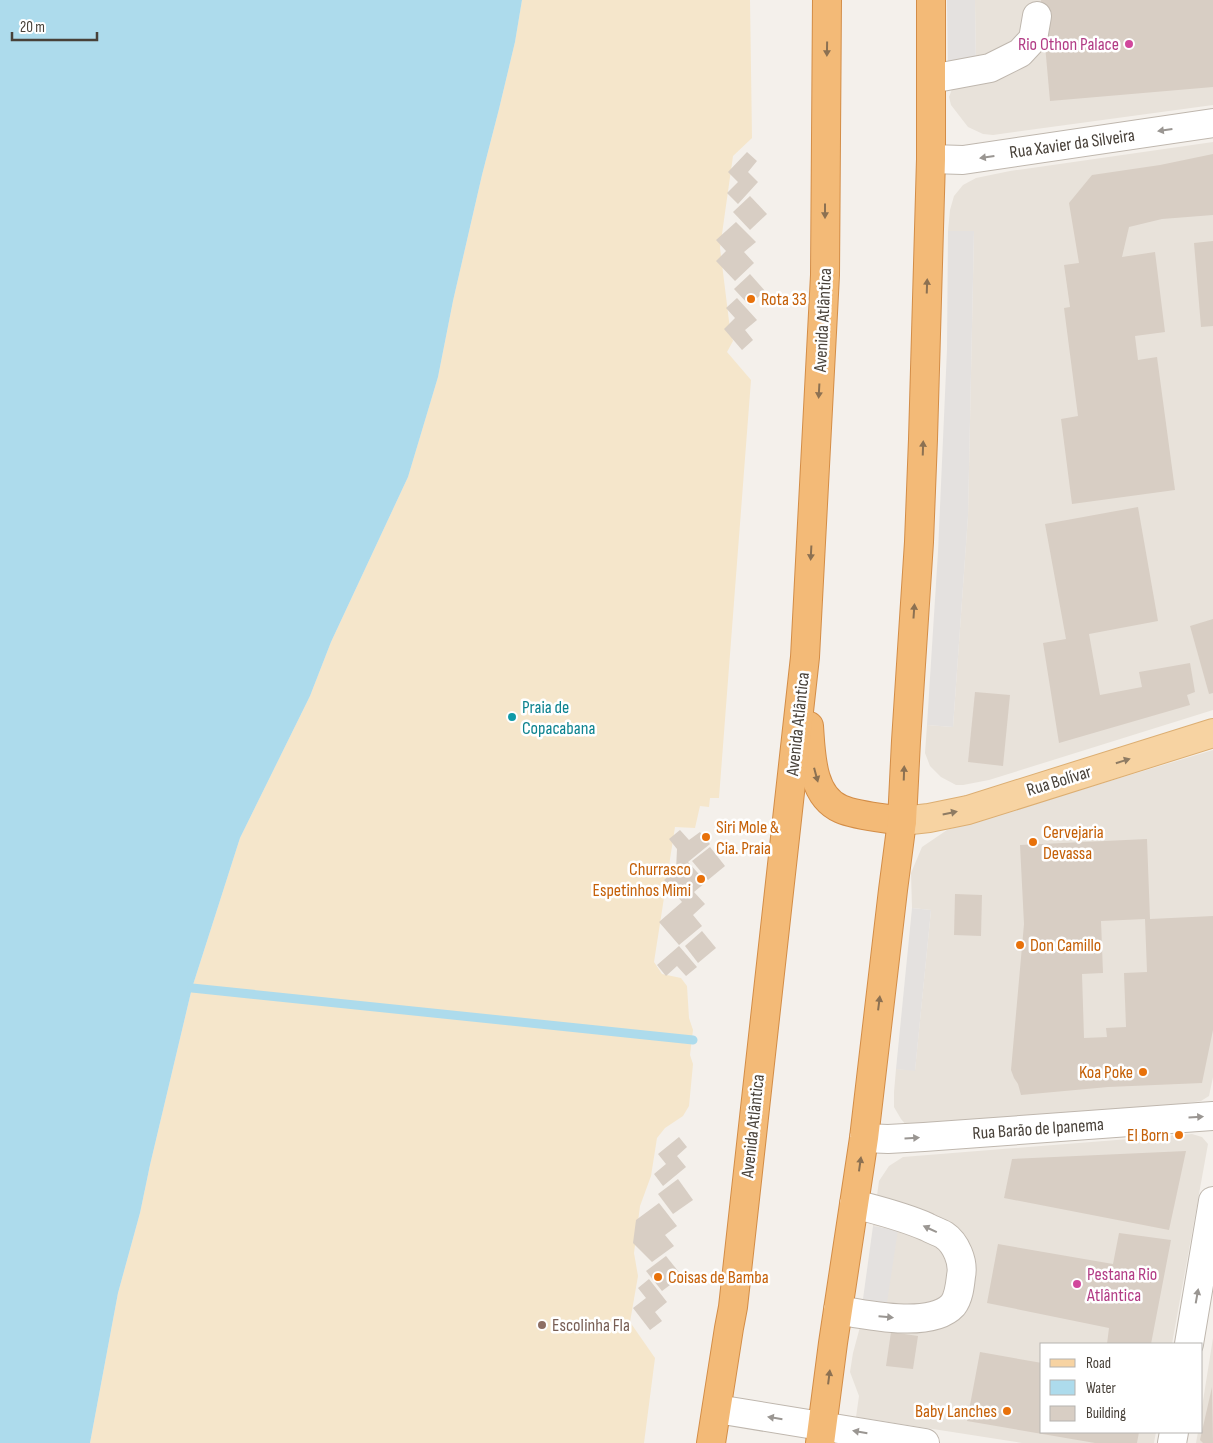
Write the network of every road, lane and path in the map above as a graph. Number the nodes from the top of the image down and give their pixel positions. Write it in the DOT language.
graph roads {
  1 [pos="827,0"];
  2 [pos="931,0"];
  3 [pos="1037,16"];
  4 [pos="931,79"];
  5 [pos="1213,123"];
  6 [pos="931,159"];
  7 [pos="805,657"];
  8 [pos="1213,733"];
  9 [pos="902,821"];
  10 [pos="1213,1116"];
  11 [pos="864,1138"];
  12 [pos="1213,1201"];
  13 [pos="854,1204"];
  14 [pos="838,1310"];
  15 [pos="1189,1343"];
  16 [pos="717,1409"];
  17 [pos="822,1434"];
  18 [pos="711,1443"];
  19 [pos="925,1443"];
  1 -- 7 [label="highway, Avenida Atlântica, one-way"];
  2 -- 4 [label="highway"];
  3 -- 4 [label="street"];
  4 -- 6 [label="highway"];
  5 -- 6 [label="street, Rua Xavier da Silveira, one-way"];
  9 -- 6 [label="highway, one-way"];
  7 -- 9 [label="highway, one-way"];
  7 -- 16 [label="highway, Avenida Atlântica"];
  9 -- 8 [label="main road, Rua Bolívar, one-way"];
  11 -- 9 [label="highway, one-way"];
  11 -- 10 [label="street, Rua Barão de Ipanema, one-way"];
  13 -- 11 [label="highway, one-way"];
  15 -- 12 [label="street, one-way"];
  13 -- 14 [label="highway"];
  14 -- 13 [label="street, one-way"];
  17 -- 14 [label="highway, one-way"];
  17 -- 16 [label="street, one-way"];
  16 -- 18 [label="highway, Avenida Atlântica"];
  19 -- 17 [label="street, one-way"];
}
